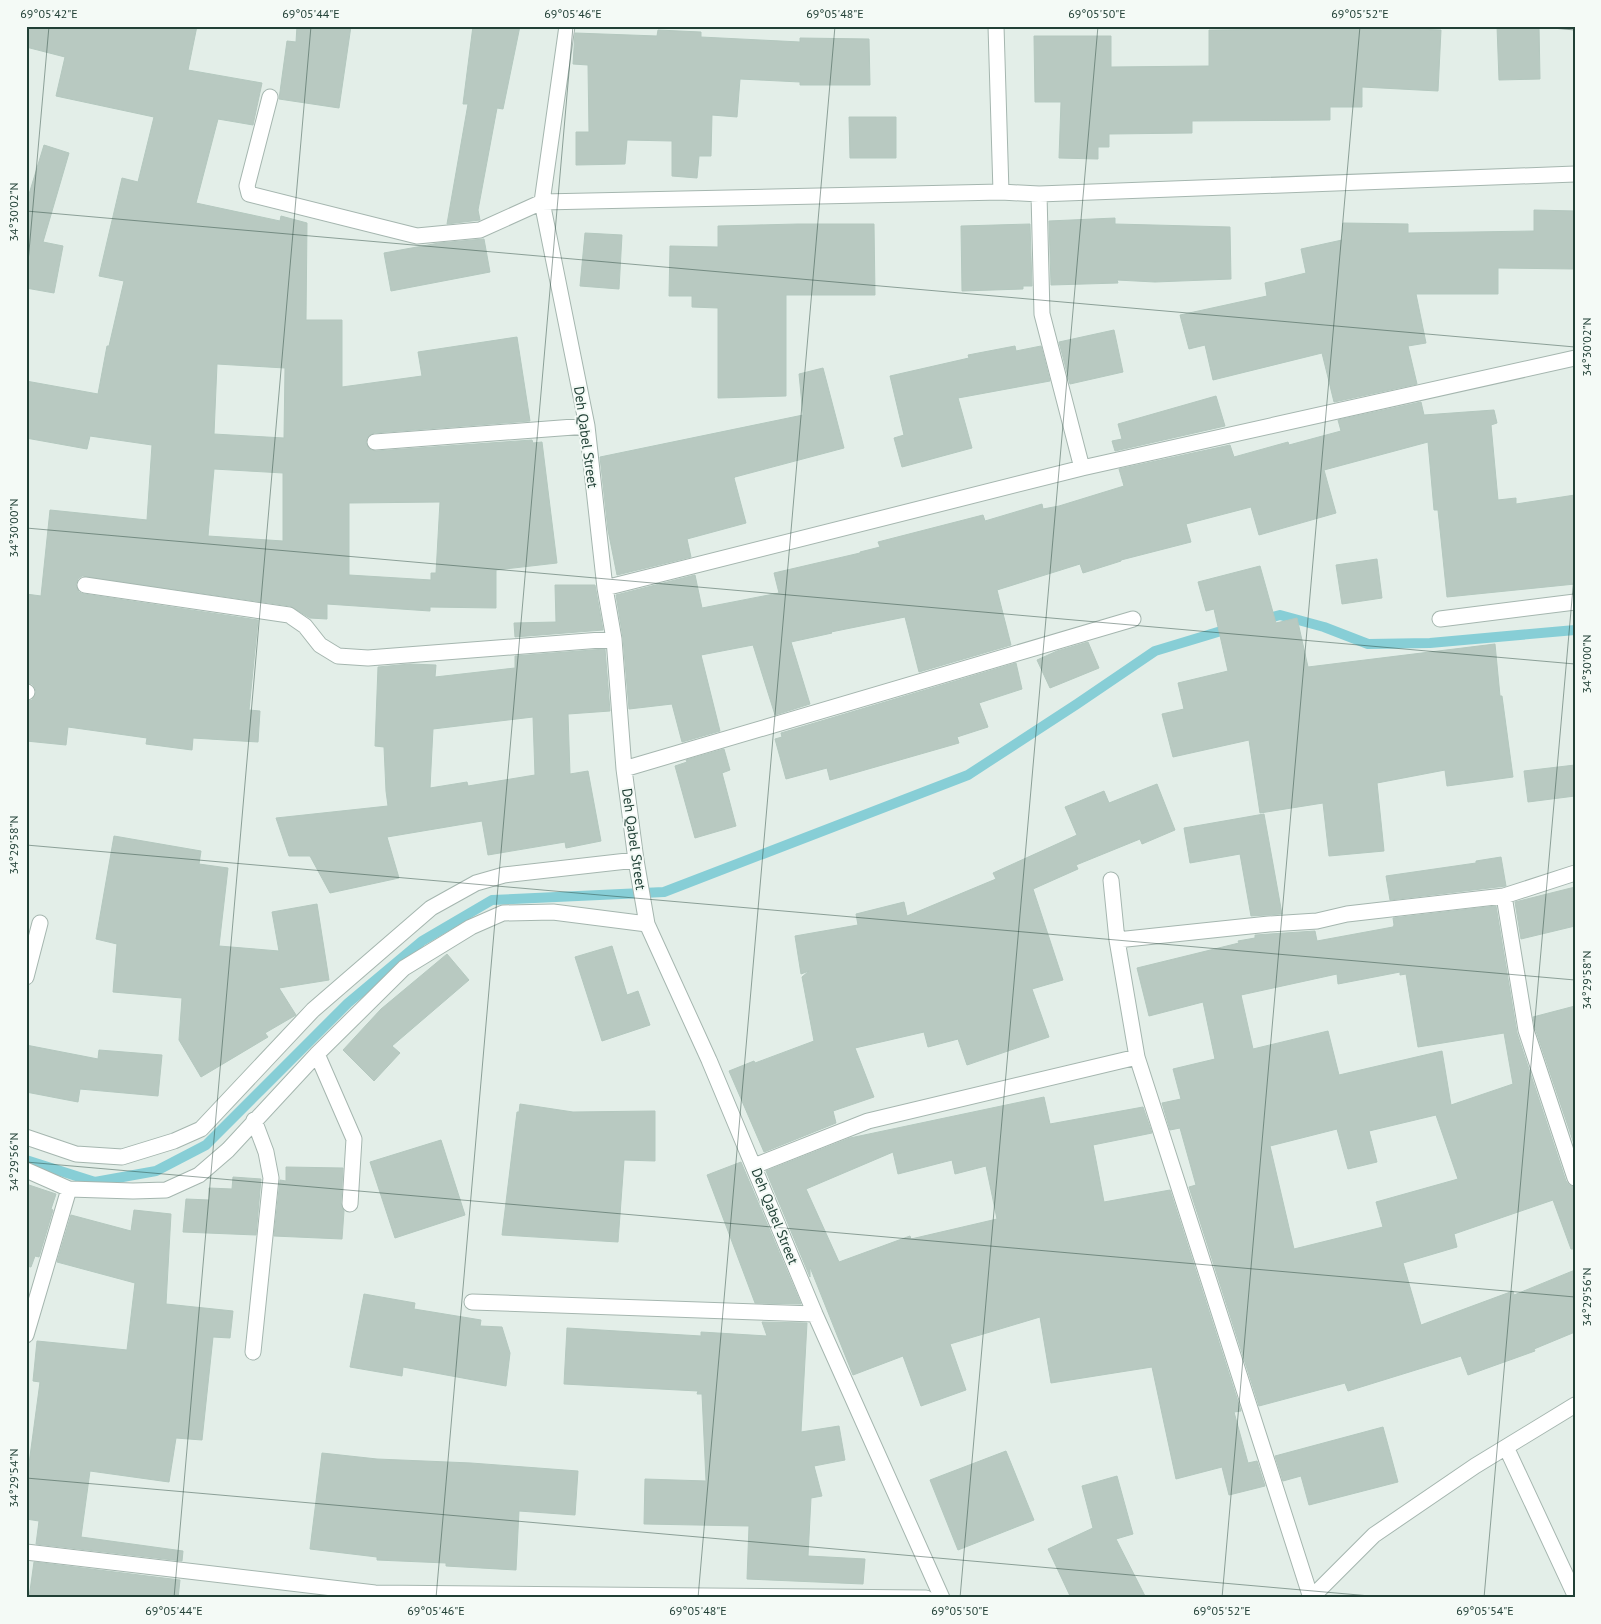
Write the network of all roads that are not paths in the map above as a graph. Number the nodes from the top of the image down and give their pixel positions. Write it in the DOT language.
graph roads {
  1 [pos="567,26"];
  2 [pos="996,26"];
  3 [pos="270,97"];
  4 [pos="1575,174"];
  5 [pos="1001,192"];
  6 [pos="1039,194"];
  7 [pos="542,202"];
  8 [pos="1575,358"];
  9 [pos="587,426"];
  10 [pos="375,442"];
  11 [pos="1082,468"];
  12 [pos="85,585"];
  13 [pos="605,588"];
  14 [pos="1575,602"];
  15 [pos="1133,619"];
  16 [pos="1440,619"];
  17 [pos="614,639"];
  18 [pos="624,769"];
  19 [pos="636,860"];
  20 [pos="1575,873"];
  21 [pos="1111,880"];
  22 [pos="1504,896"];
  23 [pos="40,923"];
  24 [pos="647,924"];
  25 [pos="1117,940"];
  26 [pos="26,977"];
  27 [pos="317,1054"];
  28 [pos="1137,1057"];
  29 [pos="254,1120"];
  30 [pos="26,1137"];
  31 [pos="754,1166"];
  32 [pos="26,1170"];
  33 [pos="1575,1178"];
  34 [pos="69,1189"];
  35 [pos="350,1204"];
  36 [pos="472,1302"];
  37 [pos="815,1314"];
  38 [pos="26,1335"];
  39 [pos="253,1352"];
  40 [pos="1575,1405"];
  41 [pos="1506,1447"];
  42 [pos="26,1552"];
  43 [pos="1575,1595"];
  44 [pos="926,1598"];
  45 [pos="942,1598"];
  46 [pos="1311,1598"];
  1 -- 7 [label="street, Deh Qabel Street"];
  2 -- 5 [label="street"];
  3 -- 7 [label="street"];
  4 -- 6 [label="street"];
  5 -- 6 [label="street"];
  5 -- 7 [label="street"];
  6 -- 11 [label="street"];
  7 -- 9 [label="street, Deh Qabel Street"];
  8 -- 11 [label="street"];
  9 -- 10 [label="street"];
  9 -- 13 [label="street, Deh Qabel Street"];
  11 -- 13 [label="street"];
  12 -- 17 [label="street"];
  13 -- 17 [label="street, Deh Qabel Street"];
  14 -- 16 [label="street"];
  15 -- 18 [label="street"];
  17 -- 18 [label="street, Deh Qabel Street"];
  18 -- 19 [label="street, Deh Qabel Street"];
  19 -- 24 [label="street, Deh Qabel Street"];
  19 -- 30 [label="street"];
  20 -- 22 [label="street"];
  21 -- 25 [label="street"];
  22 -- 25 [label="street"];
  22 -- 33 [label="street"];
  23 -- 26 [label="street"];
  24 -- 27 [label="street"];
  24 -- 31 [label="street, Deh Qabel Street"];
  25 -- 28 [label="street"];
  27 -- 29 [label="street"];
  27 -- 35 [label="street"];
  28 -- 31 [label="street"];
  28 -- 46 [label="street"];
  29 -- 34 [label="street"];
  29 -- 39 [label="street"];
  31 -- 37 [label="street, Deh Qabel Street"];
  32 -- 34 [label="street"];
  34 -- 38 [label="street"];
  36 -- 37 [label="street"];
  37 -- 45 [label="street, Deh Qabel Street"];
  40 -- 41 [label="street"];
  41 -- 43 [label="street"];
  41 -- 46 [label="street"];
  42 -- 44 [label="street"];
}
